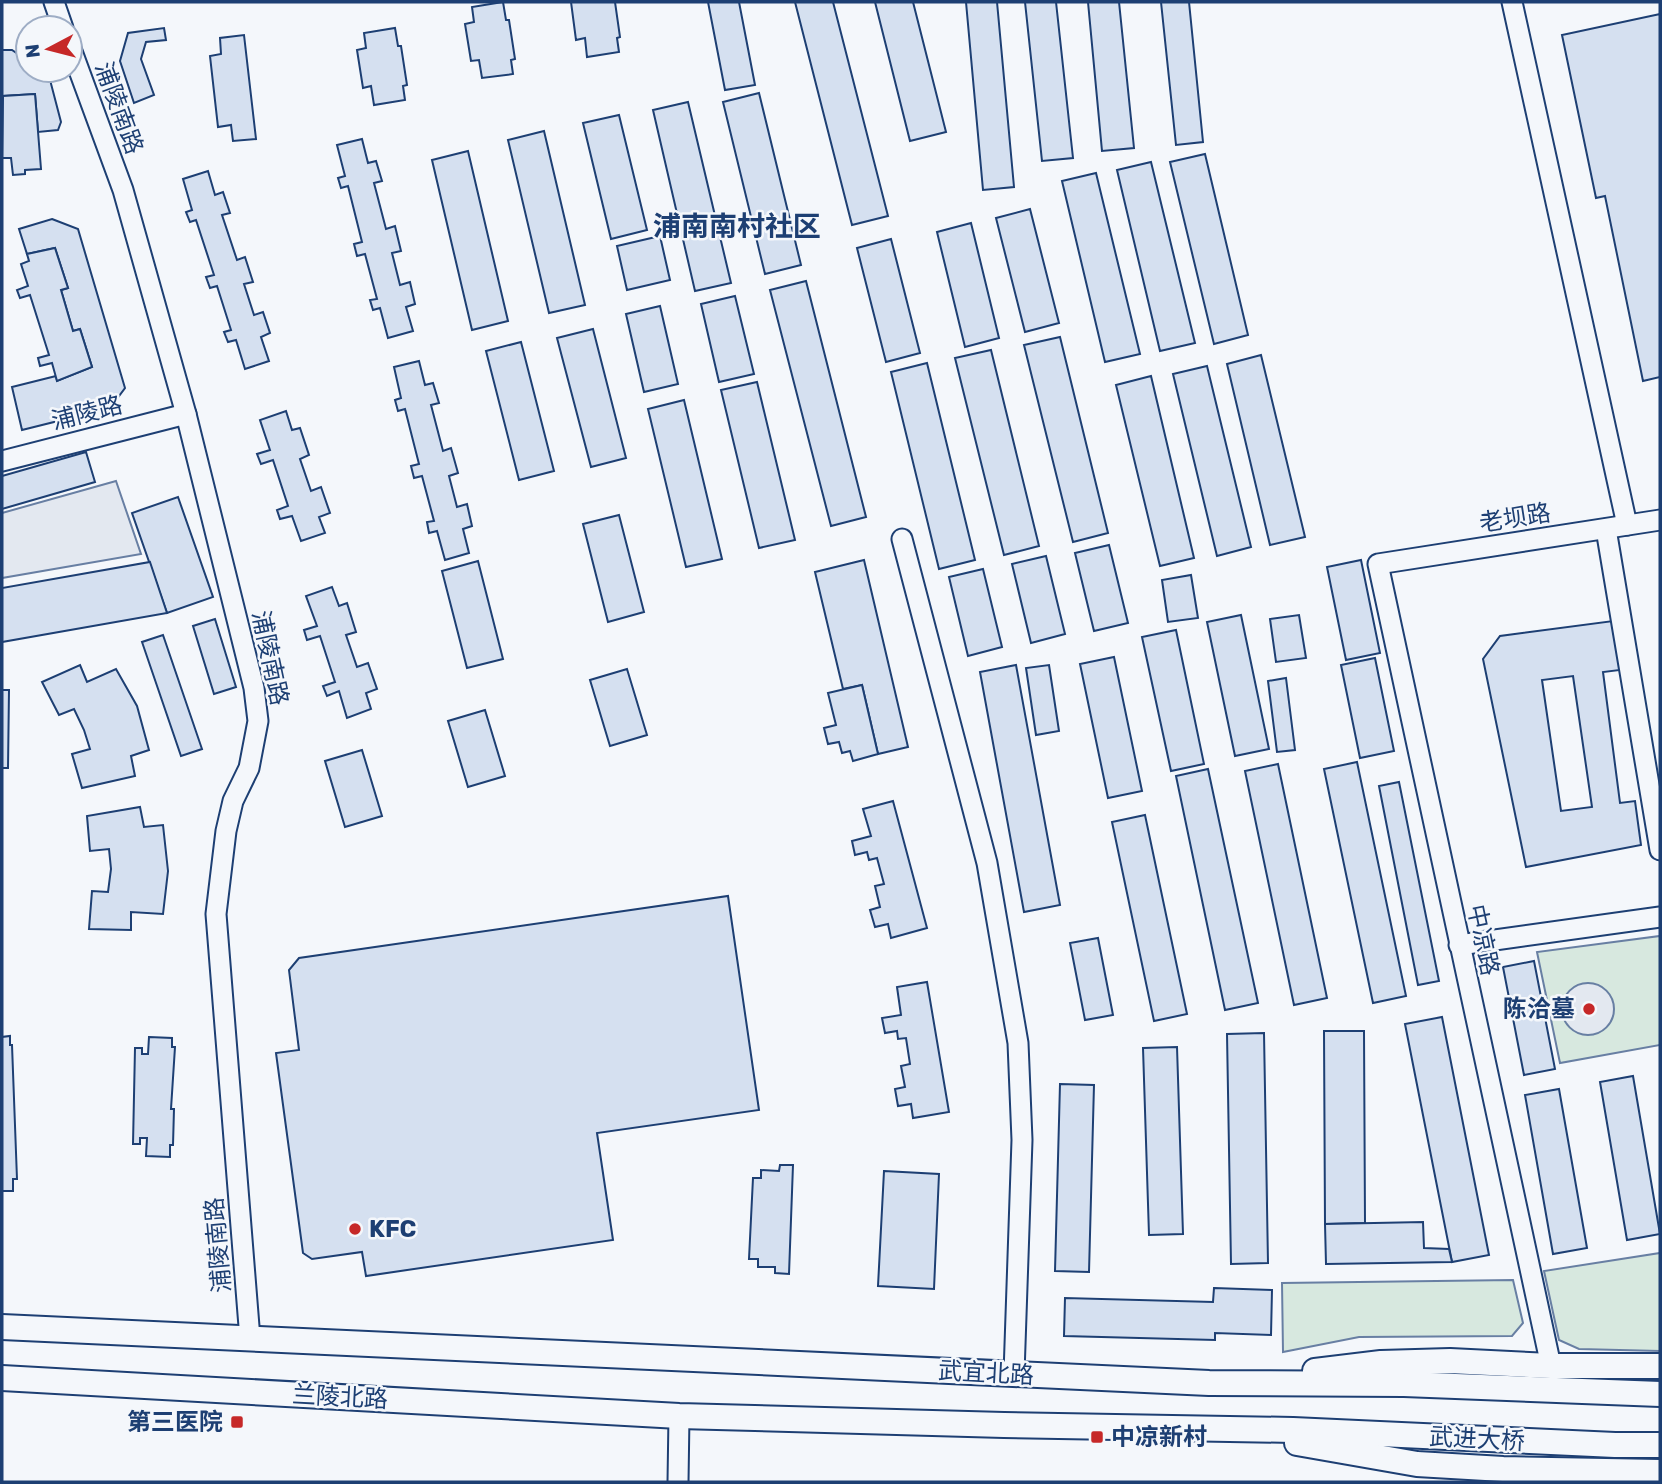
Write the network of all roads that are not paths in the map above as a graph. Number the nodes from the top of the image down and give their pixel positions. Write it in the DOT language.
graph roads {
  1 [pos="1512,2"];
  2 [pos="84,84"];
  3 [pos="186,414"];
  4 [pos="2,461"];
  5 [pos="1660,520"];
  6 [pos="1626,526"];
  7 [pos="1606,529"];
  8 [pos="902,538"];
  9 [pos="1378,565"];
  10 [pos="1660,849"];
  11 [pos="1660,917"];
  12 [pos="1459,945"];
  13 [pos="2,1327"];
  14 [pos="250,1339"];
  15 [pos="1552,1366"];
  16 [pos="1660,1366"];
  17 [pos="1014,1374"];
  18 [pos="2,1378"];
  19 [pos="1209,1383"];
  20 [pos="1660,1394"];
  21 [pos="1294,1408"];
  22 [pos="679,1416"];
  23 [pos="1210,1427"];
  24 [pos="1660,1445"];
  25 [pos="1660,1472"];
  26 [pos="678,1482"];
  1 -- 6 [label="street"];
  2 -- 3 [label="street, 浦陵南路"];
  3 -- 4 [label="street, 浦陵路"];
  3 -- 14 [label="street, 浦陵南路"];
  5 -- 6 [label="street, 老坝路"];
  6 -- 7 [label="street, 老坝路"];
  7 -- 9 [label="street, 老坝路"];
  7 -- 10 [label="street"];
  8 -- 17 [label="street"];
  9 -- 12 [label="street, 中凉路"];
  11 -- 12 [label="street"];
  12 -- 15 [label="street, 中凉路"];
  13 -- 14 [label="main road"];
  14 -- 17 [label="main road, 武宜北路"];
  15 -- 16 [label="main road"];
  15 -- 19 [label="main road"];
  17 -- 19 [label="main road, 武宜北路"];
  18 -- 22 [label="main road, 兰陵北路"];
  19 -- 21 [label="main road, 武宜北路"];
  20 -- 21 [label="main road"];
  21 -- 23 [label="main road, 武宜北路"];
  21 -- 24 [label="main road, 武进大桥"];
  22 -- 23 [label="main road, 武宜北路"];
  22 -- 26 [label="street"];
  23 -- 25 [label="main road"];
}
